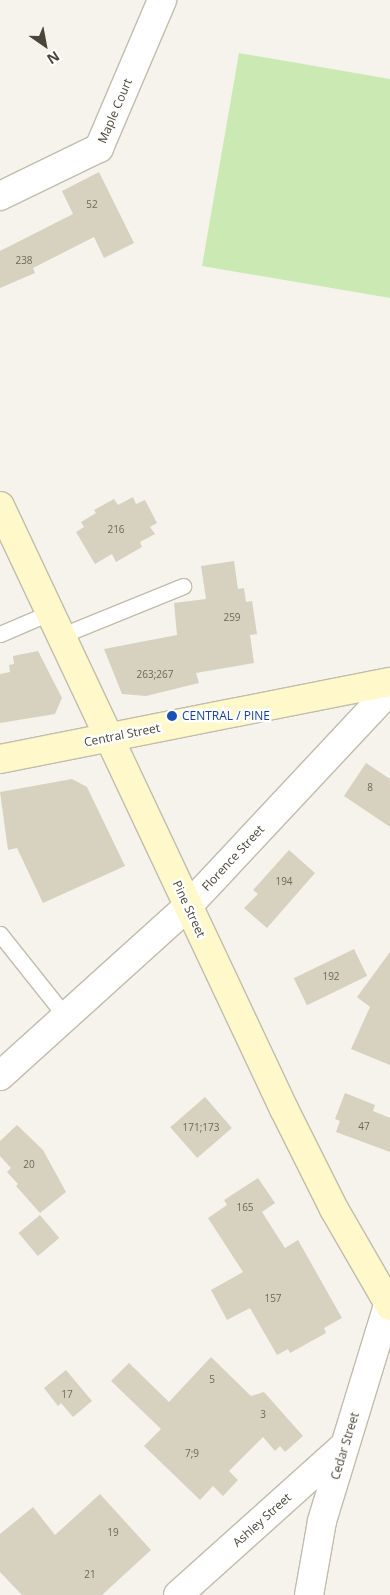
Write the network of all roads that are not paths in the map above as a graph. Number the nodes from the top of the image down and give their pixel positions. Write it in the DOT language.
graph roads {
  1 [pos="162,0"];
  2 [pos="0,196"];
  3 [pos="0,506"];
  4 [pos="183,586"];
  5 [pos="55,624"];
  6 [pos="0,634"];
  7 [pos="390,682"];
  8 [pos="390,690"];
  9 [pos="107,738"];
  10 [pos="0,758"];
  11 [pos="188,906"];
  12 [pos="0,934"];
  13 [pos="66,1017"];
  14 [pos="0,1076"];
  15 [pos="390,1303"];
  16 [pos="345,1445"];
  17 [pos="178,1595"];
  18 [pos="309,1595"];
  1 -- 2 [label="street, Maple Court"];
  3 -- 5 [label="main road, Pine Street"];
  4 -- 5 [label="lane"];
  5 -- 6 [label="lane"];
  5 -- 9 [label="main road, Pine Street"];
  7 -- 9 [label="main road, Central Street"];
  8 -- 11 [label="street, Florence Street"];
  9 -- 10 [label="main road, Central Street"];
  9 -- 11 [label="main road, Pine Street"];
  11 -- 13 [label="street, Florence Street"];
  11 -- 15 [label="main road, Pine Street"];
  12 -- 13 [label="lane"];
  13 -- 14 [label="street, Florence Street"];
  15 -- 16 [label="street, Cedar Street"];
  16 -- 17 [label="street, Ashley Street"];
  16 -- 18 [label="street, Cedar Street"];
}
